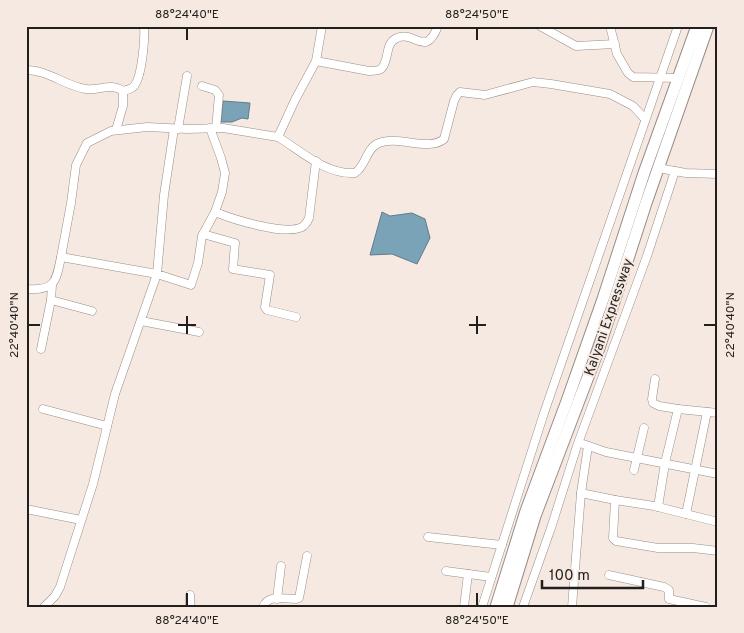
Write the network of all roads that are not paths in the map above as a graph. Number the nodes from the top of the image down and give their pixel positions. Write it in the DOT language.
graph roads {
  1 [pos="144,26"];
  2 [pos="322,26"];
  3 [pos="438,26"];
  4 [pos="540,26"];
  5 [pos="610,26"];
  6 [pos="678,26"];
  7 [pos="697,26"];
  8 [pos="708,26"];
  9 [pos="614,44"];
  10 [pos="316,61"];
  11 [pos="26,70"];
  12 [pos="187,76"];
  13 [pos="660,78"];
  14 [pos="679,78"];
  15 [pos="202,86"];
  16 [pos="123,91"];
  17 [pos="645,119"];
  18 [pos="213,128"];
  19 [pos="174,129"];
  20 [pos="116,130"];
  21 [pos="278,137"];
  22 [pos="316,161"];
  23 [pos="658,168"];
  24 [pos="675,171"];
  25 [pos="718,174"];
  26 [pos="215,212"];
  27 [pos="203,234"];
  28 [pos="61,257"];
  29 [pos="157,274"];
  30 [pos="52,285"];
  31 [pos="26,289"];
  32 [pos="51,300"];
  33 [pos="92,310"];
  34 [pos="296,317"];
  35 [pos="140,321"];
  36 [pos="199,332"];
  37 [pos="41,349"];
  38 [pos="655,379"];
  39 [pos="44,409"];
  40 [pos="678,409"];
  41 [pos="707,412"];
  42 [pos="718,413"];
  43 [pos="107,426"];
  44 [pos="644,428"];
  45 [pos="579,442"];
  46 [pos="588,446"];
  47 [pos="636,457"];
  48 [pos="665,464"];
  49 [pos="696,468"];
  50 [pos="634,470"];
  51 [pos="718,474"];
  52 [pos="581,493"];
  53 [pos="615,500"];
  54 [pos="658,507"];
  55 [pos="26,509"];
  56 [pos="686,514"];
  57 [pos="81,520"];
  58 [pos="718,522"];
  59 [pos="428,537"];
  60 [pos="502,545"];
  61 [pos="718,551"];
  62 [pos="307,556"];
  63 [pos="281,566"];
  64 [pos="446,572"];
  65 [pos="468,574"];
  66 [pos="609,575"];
  67 [pos="491,577"];
  68 [pos="190,595"];
  69 [pos="277,599"];
  70 [pos="285,603"];
  71 [pos="44,607"];
  72 [pos="190,607"];
  73 [pos="263,607"];
  74 [pos="464,607"];
  75 [pos="482,607"];
  76 [pos="496,607"];
  77 [pos="507,607"];
  78 [pos="523,607"];
  79 [pos="572,607"];
  80 [pos="706,607"];
  1 -- 16 [label="street"];
  2 -- 10 [label="street"];
  3 -- 10 [label="street"];
  4 -- 9 [label="street"];
  5 -- 9 [label="street"];
  6 -- 13 [label="street"];
  7 -- 14 [label="highway, Kalyani Expressway"];
  8 -- 23 [label="highway, Kalyani Expressway"];
  9 -- 13 [label="street"];
  10 -- 21 [label="street"];
  11 -- 16 [label="street"];
  12 -- 19 [label="street"];
  13 -- 14 [label="street"];
  13 -- 17 [label="street"];
  14 -- 76 [label="highway, Kalyani Expressway"];
  15 -- 18 [label="street"];
  16 -- 20 [label="street"];
  17 -- 22 [label="street"];
  17 -- 60 [label="street"];
  18 -- 19 [label="street"];
  18 -- 21 [label="street"];
  18 -- 26 [label="street"];
  19 -- 20 [label="street"];
  19 -- 29 [label="street"];
  20 -- 28 [label="street"];
  21 -- 22 [label="street"];
  22 -- 26 [label="street"];
  23 -- 24 [label="street"];
  23 -- 77 [label="highway, Kalyani Expressway"];
  24 -- 25 [label="street"];
  24 -- 45 [label="street"];
  26 -- 27 [label="street"];
  27 -- 29 [label="street"];
  27 -- 34 [label="street"];
  28 -- 29 [label="street"];
  28 -- 30 [label="street"];
  29 -- 35 [label="street"];
  30 -- 31 [label="street"];
  30 -- 32 [label="street"];
  32 -- 33 [label="street"];
  32 -- 37 [label="street"];
  35 -- 36 [label="street"];
  35 -- 43 [label="street"];
  38 -- 40 [label="street"];
  39 -- 43 [label="street"];
  40 -- 41 [label="street"];
  40 -- 48 [label="street"];
  41 -- 42 [label="street"];
  41 -- 49 [label="street"];
  43 -- 57 [label="street"];
  44 -- 47 [label="street"];
  45 -- 46 [label="street"];
  45 -- 78 [label="street"];
  46 -- 47 [label="street"];
  46 -- 52 [label="street"];
  47 -- 48 [label="street"];
  47 -- 50 [label="street"];
  48 -- 49 [label="street"];
  48 -- 54 [label="street"];
  49 -- 51 [label="street"];
  49 -- 56 [label="street"];
  52 -- 53 [label="street"];
  52 -- 79 [label="street"];
  53 -- 54 [label="street"];
  53 -- 61 [label="street"];
  54 -- 56 [label="street"];
  55 -- 57 [label="street"];
  56 -- 58 [label="street"];
  57 -- 71 [label="street"];
  59 -- 60 [label="street"];
  60 -- 67 [label="street"];
  62 -- 70 [label="street"];
  63 -- 69 [label="street"];
  64 -- 65 [label="street"];
  65 -- 67 [label="street"];
  65 -- 74 [label="street"];
  66 -- 80 [label="street"];
  67 -- 75 [label="street"];
  68 -- 72 [label="street"];
  69 -- 70 [label="street"];
  69 -- 73 [label="street"];
}
